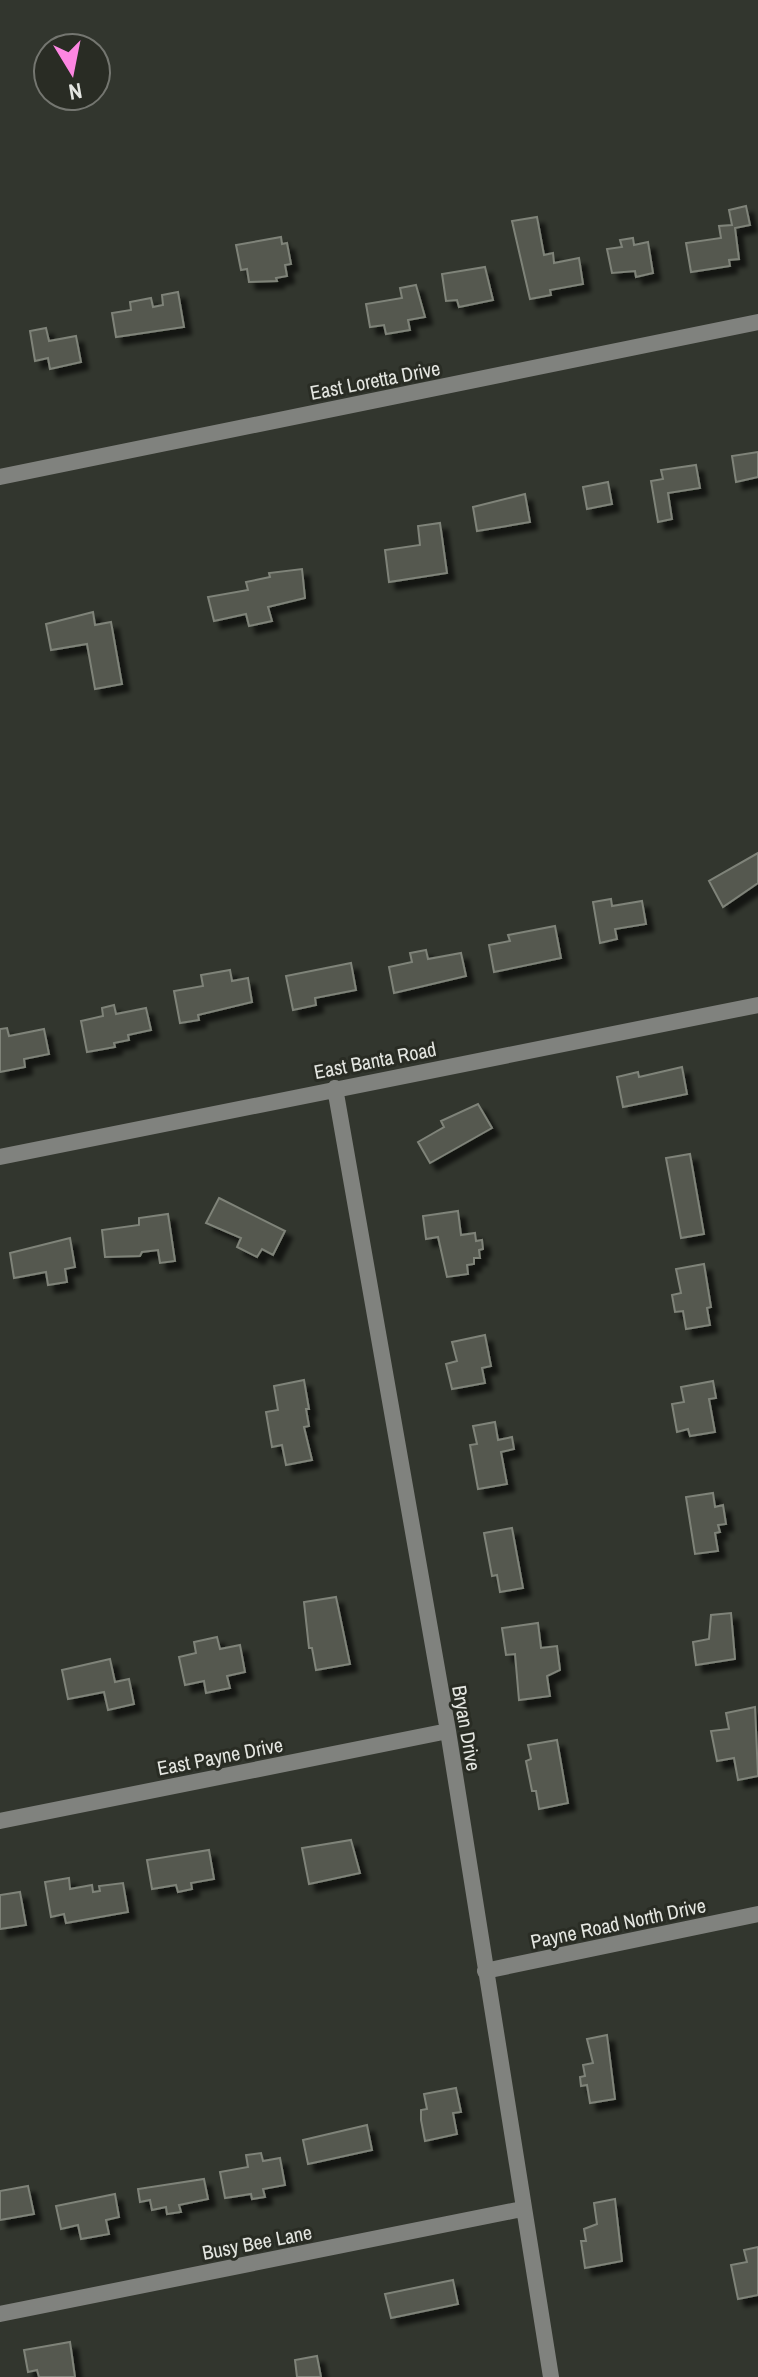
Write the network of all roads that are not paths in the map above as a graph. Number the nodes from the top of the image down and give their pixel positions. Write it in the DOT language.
graph roads {
  1 [pos="758,322"];
  2 [pos="0,477"];
  3 [pos="758,1005"];
  4 [pos="335,1088"];
  5 [pos="0,1157"];
  6 [pos="448,1731"];
  7 [pos="0,1821"];
  8 [pos="758,1914"];
  9 [pos="485,1971"];
  10 [pos="522,2209"];
  11 [pos="0,2314"];
  12 [pos="551,2377"];
  1 -- 2 [label="street, East Loretta Drive"];
  3 -- 4 [label="street, East Banta Road"];
  4 -- 5 [label="street, East Banta Road"];
  4 -- 6 [label="street, Bryan Drive"];
  6 -- 7 [label="street, East Payne Drive"];
  6 -- 9 [label="street, Bryan Drive"];
  8 -- 9 [label="street, Payne Road North Drive"];
  9 -- 10 [label="street, Bryan Drive"];
  10 -- 11 [label="street, Busy Bee Lane"];
  10 -- 12 [label="street, Bryan Drive"];
}
